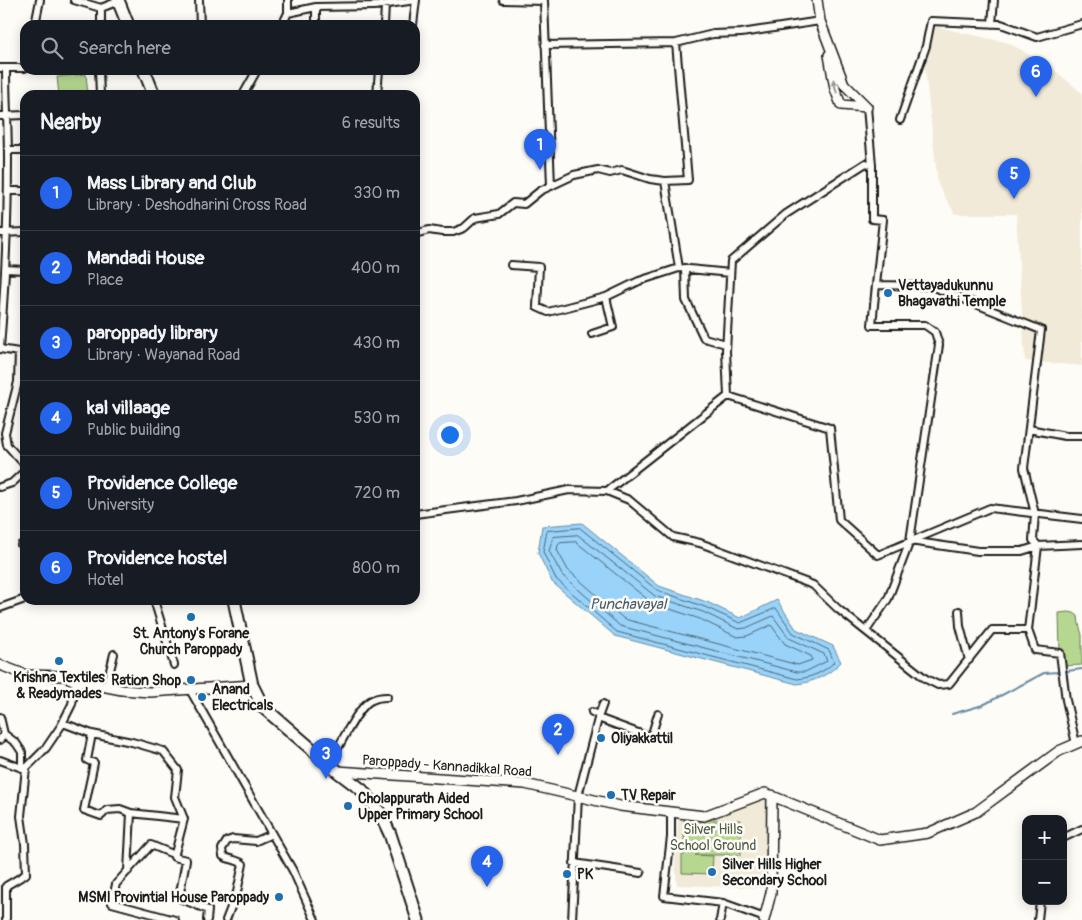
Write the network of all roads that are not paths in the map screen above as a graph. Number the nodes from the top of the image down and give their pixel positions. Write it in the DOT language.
graph roads {
  1 [pos="40,0"];
  2 [pos="74,0"];
  3 [pos="119,0"];
  4 [pos="199,0"];
  5 [pos="288,0"];
  6 [pos="412,0"];
  7 [pos="503,0"];
  8 [pos="519,0"];
  9 [pos="544,0"];
  10 [pos="817,0"];
  11 [pos="994,0"];
  12 [pos="386,4"];
  13 [pos="316,7"];
  14 [pos="101,8"];
  15 [pos="288,13"];
  16 [pos="36,20"];
  17 [pos="101,20"];
  18 [pos="126,20"];
  19 [pos="200,20"];
  20 [pos="284,20"];
  21 [pos="316,20"];
  22 [pos="384,20"];
  23 [pos="413,20"];
  24 [pos="820,21"];
  25 [pos="992,24"];
  26 [pos="1082,24"];
  27 [pos="827,40"];
  28 [pos="676,43"];
  29 [pos="545,45"];
  30 [pos="3,68"];
  31 [pos="20,68"];
  32 [pos="99,75"];
  33 [pos="146,75"];
  34 [pos="254,75"];
  35 [pos="379,75"];
  36 [pos="100,90"];
  37 [pos="152,90"];
  38 [pos="246,90"];
  39 [pos="377,90"];
  40 [pos="867,107"];
  41 [pos="3,116"];
  42 [pos="20,116"];
  43 [pos="900,120"];
  44 [pos="8,150"];
  45 [pos="20,150"];
  46 [pos="872,165"];
  47 [pos="665,181"];
  48 [pos="551,186"];
  49 [pos="8,191"];
  50 [pos="20,191"];
  51 [pos="20,232"];
  52 [pos="4,233"];
  53 [pos="420,233"];
  54 [pos="511,266"];
  55 [pos="682,268"];
  56 [pos="5,270"];
  57 [pos="20,270"];
  58 [pos="730,273"];
  59 [pos="876,285"];
  60 [pos="606,297"];
  61 [pos="592,334"];
  62 [pos="726,344"];
  63 [pos="0,348"];
  64 [pos="20,353"];
  65 [pos="20,368"];
  66 [pos="728,396"];
  67 [pos="1029,428"];
  68 [pos="1082,436"];
  69 [pos="20,459"];
  70 [pos="20,476"];
  71 [pos="0,487"];
  72 [pos="607,491"];
  73 [pos="420,513"];
  74 [pos="1035,514"];
  75 [pos="1082,519"];
  76 [pos="910,541"];
  77 [pos="1082,544"];
  78 [pos="1038,546"];
  79 [pos="20,601"];
  80 [pos="156,605"];
  81 [pos="235,605"];
  82 [pos="0,608"];
  83 [pos="959,610"];
  84 [pos="1028,630"];
  85 [pos="866,631"];
  86 [pos="114,654"];
  87 [pos="969,660"];
  88 [pos="0,665"];
  89 [pos="174,665"];
  90 [pos="76,681"];
  91 [pos="252,685"];
  92 [pos="106,687"];
  93 [pos="190,690"];
  94 [pos="387,696"];
  95 [pos="603,704"];
  96 [pos="592,712"];
  97 [pos="658,714"];
  98 [pos="599,716"];
  99 [pos="0,717"];
  100 [pos="63,723"];
  101 [pos="4,734"];
  102 [pos="92,734"];
  103 [pos="0,740"];
  104 [pos="1079,742"];
  105 [pos="0,760"];
  106 [pos="24,768"];
  107 [pos="333,768"];
  108 [pos="772,795"];
  109 [pos="578,796"];
  110 [pos="671,812"];
  111 [pos="131,813"];
  112 [pos="184,819"];
  113 [pos="1082,829"];
  114 [pos="272,834"];
  115 [pos="1067,836"];
  116 [pos="175,855"];
  117 [pos="574,863"];
  118 [pos="128,871"];
  119 [pos="641,873"];
  120 [pos="3,884"];
  121 [pos="723,903"];
  122 [pos="1040,905"];
  123 [pos="4,918"];
  124 [pos="765,919"];
  125 [pos="175,920"];
  126 [pos="207,920"];
  127 [pos="226,920"];
  128 [pos="315,920"];
  129 [pos="418,920"];
  130 [pos="572,920"];
  131 [pos="720,920"];
  132 [pos="1038,920"];
  1 -- 16 [label="street"];
  2 -- 14 [label="street"];
  3 -- 14 [label="street"];
  3 -- 18 [label="highway"];
  4 -- 19 [label="street"];
  5 -- 15 [label="street"];
  6 -- 12 [label="street"];
  6 -- 23 [label="street"];
  7 -- 8 [label="street"];
  8 -- 9 [label="street"];
  9 -- 29 [label="street"];
  10 -- 24 [label="main road"];
  11 -- 25 [label="street"];
  12 -- 13 [label="street"];
  12 -- 22 [label="street"];
  13 -- 15 [label="street"];
  13 -- 21 [label="street"];
  14 -- 17 [label="street"];
  15 -- 20 [label="street"];
  24 -- 27 [label="main road"];
  24 -- 28 [label="street"];
  25 -- 26 [label="street"];
  25 -- 43 [label="street"];
  27 -- 40 [label="main road"];
  40 -- 27 [label="main road, one-way"];
  28 -- 29 [label="street"];
  28 -- 47 [label="street"];
  29 -- 48 [label="street"];
  30 -- 31 [label="street"];
  30 -- 41 [label="street"];
  32 -- 36 [label="street"];
  33 -- 37 [label="highway"];
  34 -- 38 [label="street"];
  35 -- 39 [label="street"];
  40 -- 46 [label="street"];
  41 -- 42 [label="street"];
  41 -- 44 [label="street"];
  44 -- 45 [label="street"];
  44 -- 49 [label="street"];
  46 -- 58 [label="street"];
  46 -- 59 [label="street"];
  47 -- 48 [label="street"];
  47 -- 55 [label="street"];
  48 -- 53 [label="street"];
  49 -- 50 [label="street"];
  49 -- 52 [label="street"];
  51 -- 52 [label="street"];
  52 -- 56 [label="street"];
  54 -- 60 [label="street"];
  55 -- 58 [label="street"];
  55 -- 60 [label="street"];
  55 -- 62 [label="street"];
  56 -- 57 [label="street"];
  56 -- 63 [label="street"];
  58 -- 62 [label="street"];
  59 -- 67 [label="street"];
  59 -- 76 [label="street"];
  60 -- 61 [label="street"];
  62 -- 66 [label="street"];
  63 -- 64 [label="street"];
  65 -- 69 [label="street"];
  66 -- 72 [label="street"];
  66 -- 76 [label="street"];
  67 -- 68 [label="street"];
  67 -- 74 [label="street"];
  70 -- 71 [label="street"];
  72 -- 73 [label="street"];
  72 -- 85 [label="street"];
  74 -- 75 [label="street"];
  74 -- 76 [label="street"];
  74 -- 78 [label="street"];
  76 -- 78 [label="street"];
  76 -- 85 [label="street"];
  77 -- 78 [label="street"];
  78 -- 84 [label="street"];
  79 -- 82 [label="street"];
  80 -- 89 [label="street"];
  81 -- 91 [label="highway"];
  83 -- 87 [label="street"];
  84 -- 87 [label="street"];
  84 -- 104 [label="street"];
  85 -- 87 [label="street"];
  86 -- 92 [label="street"];
  88 -- 90 [label="main road"];
  90 -- 92 [label="main road"];
  90 -- 100 [label="street"];
  91 -- 93 [label="main road"];
  91 -- 107 [label="highway"];
  92 -- 93 [label="main road"];
  93 -- 114 [label="street"];
  94 -- 107 [label="street"];
  95 -- 98 [label="street"];
  96 -- 98 [label="street"];
  97 -- 98 [label="street"];
  98 -- 109 [label="street"];
  99 -- 101 [label="street"];
  100 -- 102 [label="street"];
  100 -- 106 [label="street"];
  101 -- 103 [label="street"];
  101 -- 106 [label="street"];
  102 -- 111 [label="street"];
  102 -- 112 [label="street"];
  104 -- 108 [label="main road"];
  105 -- 106 [label="street"];
  106 -- 120 [label="street"];
  107 -- 109 [label="main road, Paroppady - Kannadikkal Road"];
  107 -- 129 [label="highway"];
  108 -- 110 [label="main road, Paroppady - Kannadikkal Road"];
  108 -- 124 [label="main road"];
  109 -- 110 [label="main road, Paroppady - Kannadikkal Road"];
  109 -- 117 [label="street"];
  110 -- 121 [label="street"];
  111 -- 112 [label="street"];
  111 -- 118 [label="street"];
  112 -- 116 [label="street"];
  113 -- 115 [label="street"];
  114 -- 127 [label="street"];
  114 -- 128 [label="street"];
  116 -- 118 [label="street"];
  116 -- 126 [label="street"];
  117 -- 119 [label="street"];
  117 -- 130 [label="street"];
  118 -- 125 [label="street"];
  120 -- 123 [label="street"];
  121 -- 124 [label="street"];
  121 -- 131 [label="street"];
  122 -- 132 [label="street"];
}
